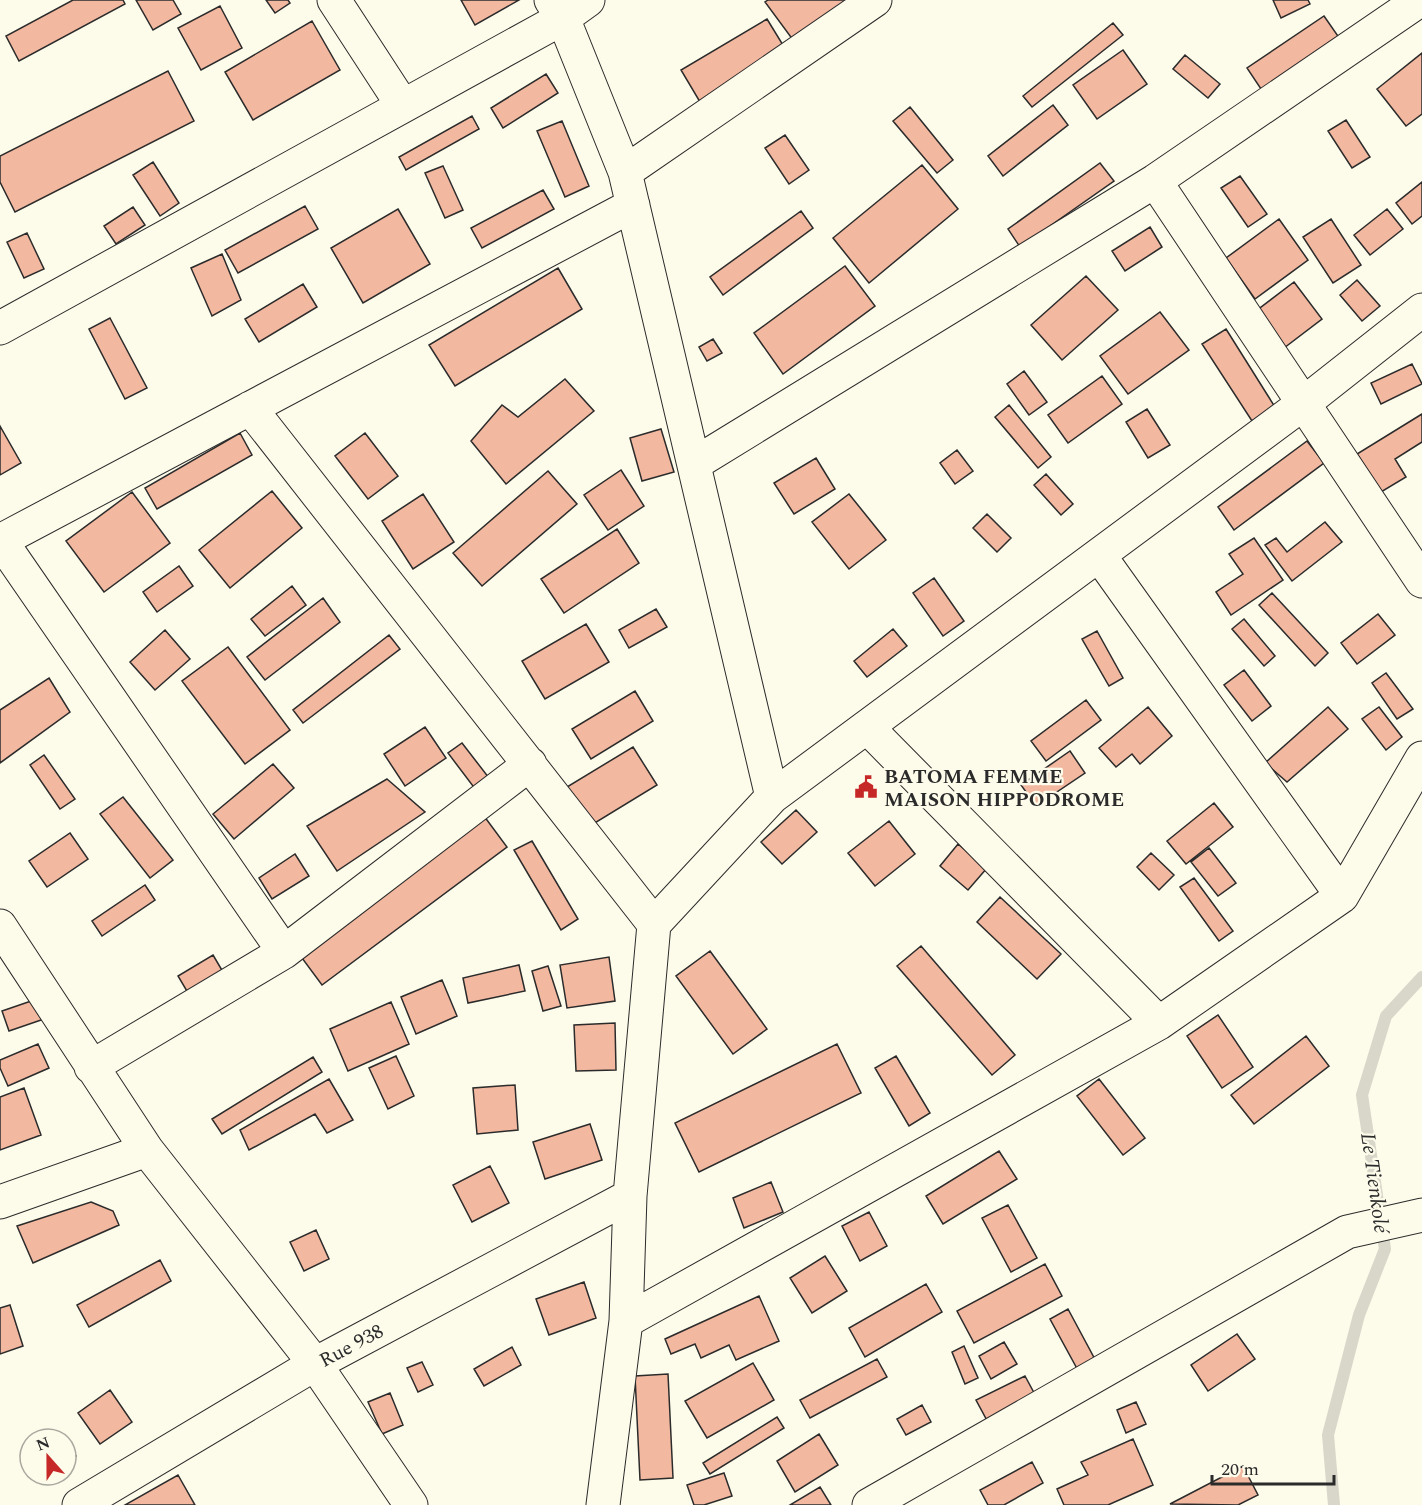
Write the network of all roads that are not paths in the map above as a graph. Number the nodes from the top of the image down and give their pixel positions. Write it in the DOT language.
graph roads {
  1 [pos="334,0"];
  2 [pos="875,0"];
  3 [pos="1420,0"];
  4 [pos="568,6"];
  5 [pos="403,106"];
  6 [pos="625,172"];
  7 [pos="1155,181"];
  8 [pos="633,205"];
  9 [pos="1422,310"];
  10 [pos="0,328"];
  11 [pos="1304,403"];
  12 [pos="250,408"];
  13 [pos="694,464"];
  14 [pos="1,541"];
  15 [pos="1099,555"];
  16 [pos="1422,581"];
  17 [pos="868,728"];
  18 [pos="1422,758"];
  19 [pos="530,764"];
  20 [pos="772,797"];
  21 [pos="1342,896"];
  22 [pos="654,924"];
  23 [pos="0,926"];
  24 [pos="284,952"];
  25 [pos="13,971"];
  26 [pos="1158,1023"];
  27 [pos="91,1067"];
  28 [pos="147,1150"];
  29 [pos="630,1196"];
  30 [pos="0,1202"];
  31 [pos="1422,1215"];
  32 [pos="626,1321"];
  33 [pos="315,1364"];
  34 [pos="79,1505"];
  35 [pos="411,1505"];
  36 [pos="603,1505"];
  37 [pos="869,1505"];
  1 -- 5 [label="street"];
  2 -- 6 [label="street"];
  3 -- 7 [label="street"];
  4 -- 5 [label="street"];
  4 -- 6 [label="street"];
  5 -- 10 [label="street"];
  6 -- 8 [label="street"];
  7 -- 11 [label="street"];
  7 -- 13 [label="street"];
  8 -- 12 [label="street"];
  8 -- 13 [label="street"];
  9 -- 11 [label="street"];
  11 -- 15 [label="street"];
  11 -- 16 [label="street"];
  12 -- 14 [label="street"];
  12 -- 19 [label="street"];
  13 -- 20 [label="street"];
  14 -- 24 [label="street"];
  15 -- 17 [label="street"];
  15 -- 21 [label="street"];
  17 -- 20 [label="street"];
  17 -- 26 [label="street"];
  18 -- 21 [label="street"];
  19 -- 22 [label="street"];
  19 -- 24 [label="street"];
  20 -- 22 [label="street"];
  21 -- 26 [label="street"];
  22 -- 29 [label="street"];
  23 -- 25 [label="street"];
  24 -- 27 [label="street"];
  25 -- 27 [label="street"];
  26 -- 32 [label="street"];
  27 -- 28 [label="street"];
  28 -- 30 [label="street"];
  28 -- 33 [label="street"];
  29 -- 32 [label="street"];
  29 -- 33 [label="street, Rue 938"];
  31 -- 37 [label="street"];
  32 -- 36 [label="street"];
  33 -- 34 [label="street, Rue 938"];
  33 -- 35 [label="street"];
}
